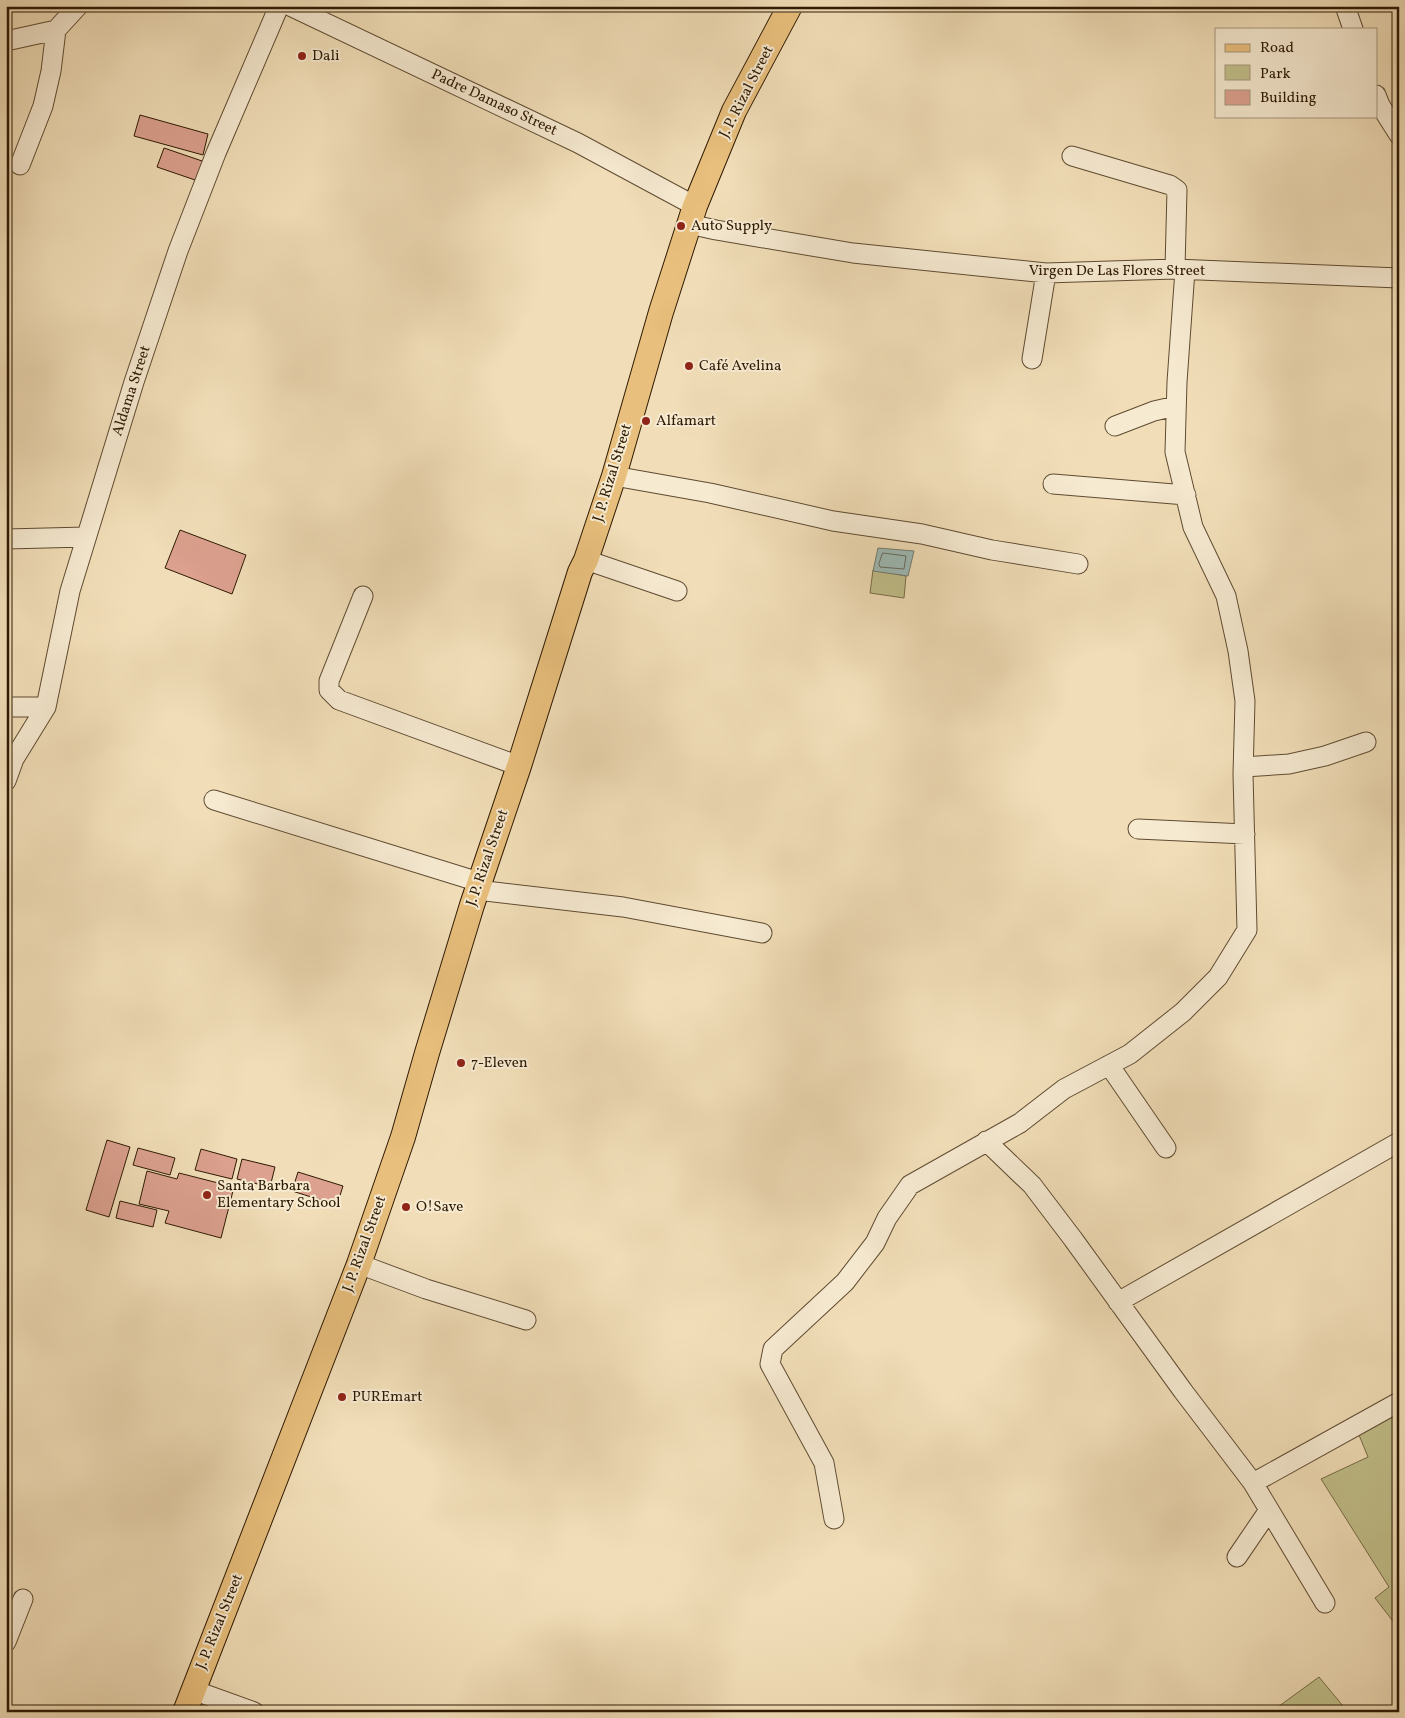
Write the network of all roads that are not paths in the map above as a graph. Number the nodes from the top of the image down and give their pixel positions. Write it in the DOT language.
graph roads {
  1 [pos="78,6"];
  2 [pos="280,6"];
  3 [pos="290,6"];
  4 [pos="790,6"];
  5 [pos="1346,6"];
  6 [pos="1353,28"];
  7 [pos="56,30"];
  8 [pos="6,41"];
  9 [pos="1378,100"];
  10 [pos="1399,136"];
  11 [pos="1072,156"];
  12 [pos="20,165"];
  13 [pos="692,215"];
  14 [pos="1180,270"];
  15 [pos="1046,273"];
  16 [pos="1399,278"];
  17 [pos="1032,359"];
  18 [pos="1176,406"];
  19 [pos="1115,426"];
  20 [pos="614,476"];
  21 [pos="1052,484"];
  22 [pos="1186,495"];
  23 [pos="86,537"];
  24 [pos="6,539"];
  25 [pos="586,560"];
  26 [pos="1078,564"];
  27 [pos="678,591"];
  28 [pos="362,596"];
  29 [pos="6,708"];
  30 [pos="46,708"];
  31 [pos="1366,742"];
  32 [pos="519,766"];
  33 [pos="1244,767"];
  34 [pos="6,781"];
  35 [pos="214,800"];
  36 [pos="1138,829"];
  37 [pos="1245,834"];
  38 [pos="478,886"];
  39 [pos="762,933"];
  40 [pos="1109,1065"];
  41 [pos="986,1141"];
  42 [pos="1399,1142"];
  43 [pos="1166,1148"];
  44 [pos="359,1264"];
  45 [pos="1118,1302"];
  46 [pos="526,1320"];
  47 [pos="1399,1402"];
  48 [pos="1253,1483"];
  49 [pos="1269,1510"];
  50 [pos="834,1519"];
  51 [pos="1237,1557"];
  52 [pos="24,1599"];
  53 [pos="1325,1603"];
  54 [pos="6,1642"];
  55 [pos="193,1690"];
  56 [pos="185,1712"];
  57 [pos="254,1712"];
  1 -- 7 [label="street"];
  2 -- 23 [label="street, Aldama Street"];
  3 -- 13 [label="street, Padre Damaso Street"];
  4 -- 13 [label="main road, J. P. Rizal Street"];
  5 -- 6 [label="street"];
  7 -- 8 [label="street"];
  7 -- 12 [label="street"];
  9 -- 10 [label="street"];
  11 -- 14 [label="street"];
  13 -- 15 [label="street, Virgen De Las Flores Street"];
  13 -- 20 [label="main road, J. P. Rizal Street"];
  14 -- 15 [label="street, Virgen De Las Flores Street"];
  14 -- 16 [label="street, Virgen De Las Flores Street"];
  14 -- 18 [label="street"];
  15 -- 17 [label="street"];
  18 -- 19 [label="street"];
  18 -- 22 [label="street"];
  20 -- 25 [label="main road, J. P. Rizal Street"];
  20 -- 26 [label="street"];
  21 -- 22 [label="street"];
  22 -- 33 [label="street"];
  23 -- 24 [label="street"];
  23 -- 30 [label="street, Aldama Street"];
  25 -- 27 [label="street"];
  25 -- 32 [label="main road, J. P. Rizal Street"];
  28 -- 32 [label="street"];
  29 -- 30 [label="street"];
  30 -- 34 [label="street, Aldama Street"];
  31 -- 33 [label="street"];
  32 -- 38 [label="main road, J. P. Rizal Street"];
  33 -- 37 [label="street"];
  35 -- 38 [label="street"];
  36 -- 37 [label="street"];
  37 -- 40 [label="street"];
  38 -- 39 [label="street"];
  38 -- 44 [label="main road, J. P. Rizal Street"];
  40 -- 41 [label="street"];
  40 -- 43 [label="street"];
  41 -- 45 [label="street"];
  41 -- 50 [label="street"];
  42 -- 45 [label="street"];
  44 -- 46 [label="street"];
  44 -- 55 [label="main road, J. P. Rizal Street"];
  45 -- 48 [label="street"];
  47 -- 48 [label="street"];
  48 -- 49 [label="street"];
  49 -- 51 [label="street"];
  49 -- 53 [label="street"];
  52 -- 54 [label="street"];
  55 -- 56 [label="main road, J. P. Rizal Street"];
  55 -- 57 [label="street"];
}
